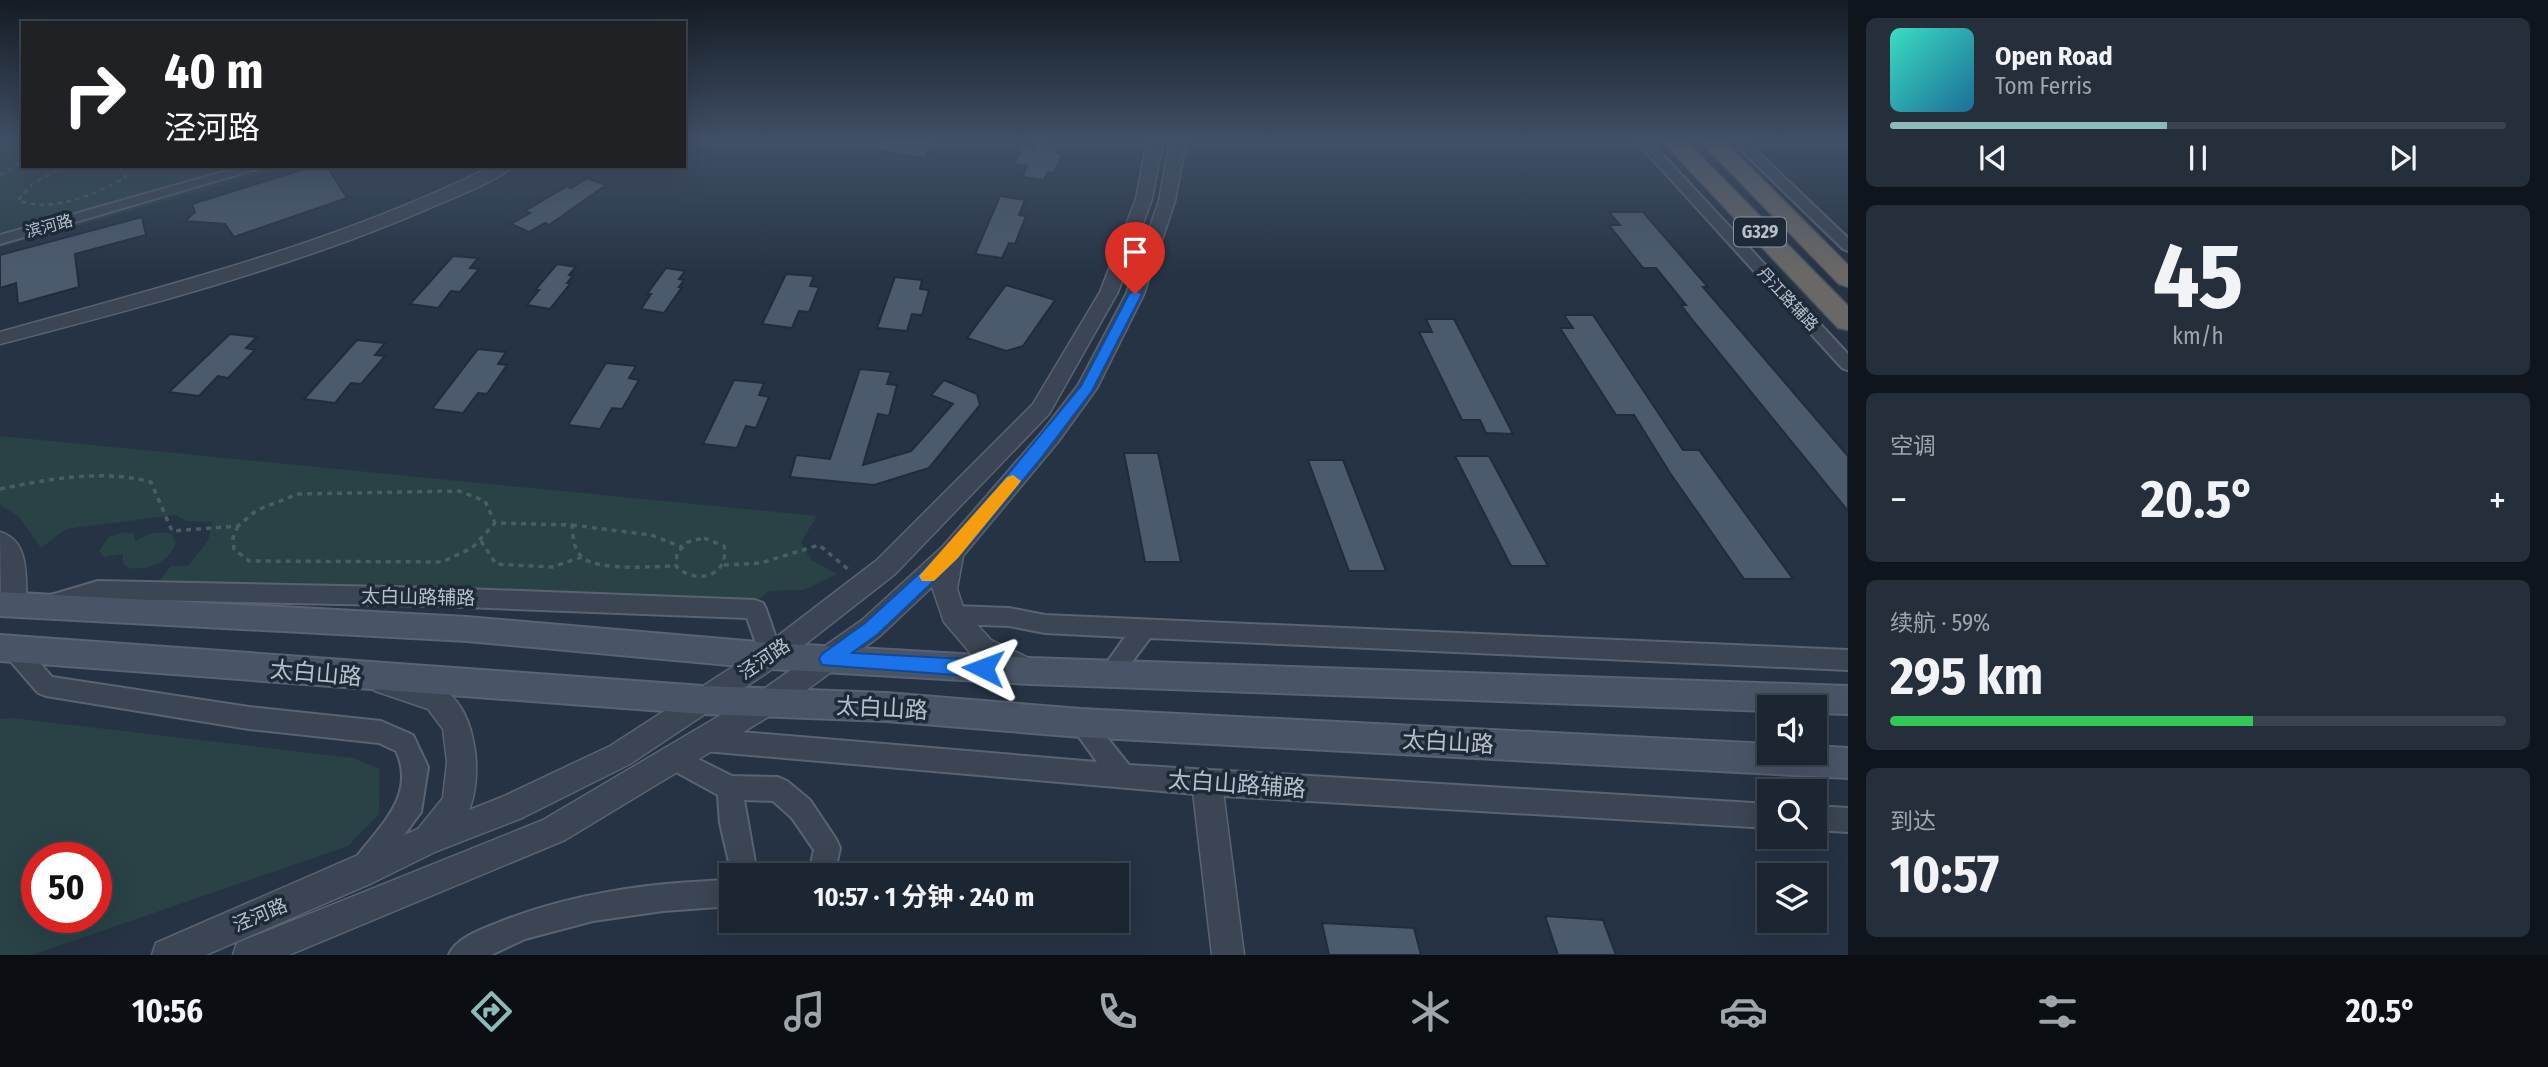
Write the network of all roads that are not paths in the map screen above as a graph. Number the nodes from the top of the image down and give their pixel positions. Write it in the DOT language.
graph roads {
  1 [pos="191,186"];
  2 [pos="462,186"];
  3 [pos="1147,186"];
  4 [pos="1170,186"];
  5 [pos="1683,186"];
  6 [pos="1716,186"];
  7 [pos="1755,186"];
  8 [pos="1785,186"];
  9 [pos="0,240"];
  10 [pos="1848,246"];
  11 [pos="1848,279"];
  12 [pos="1848,322"];
  13 [pos="0,338"];
  14 [pos="1848,364"];
  15 [pos="0,541"];
  16 [pos="952,553"];
  17 [pos="16,606"];
  18 [pos="953,615"];
  19 [pos="1145,628"];
  20 [pos="7,649"];
  21 [pos="771,656"];
  22 [pos="828,659"];
  23 [pos="1848,660"];
  24 [pos="1031,671"];
  25 [pos="1109,675"];
  26 [pos="366,677"];
  27 [pos="703,700"];
  28 [pos="1848,700"];
  29 [pos="768,702"];
  30 [pos="1081,723"];
  31 [pos="705,740"];
  32 [pos="674,758"];
  33 [pos="1848,763"];
  34 [pos="1122,775"];
  35 [pos="1207,783"];
  36 [pos="730,788"];
  37 [pos="1757,815"];
  38 [pos="1827,819"];
  39 [pos="1848,820"];
  40 [pos="428,840"];
  41 [pos="742,863"];
  42 [pos="824,863"];
  43 [pos="361,872"];
  44 [pos="719,893"];
  45 [pos="168,955"];
  46 [pos="249,955"];
  47 [pos="463,955"];
  48 [pos="1228,955"];
  1 -- 9 [label="street, 滨河路"];
  2 -- 13 [label="street"];
  3 -- 21 [label="street, 泾河路"];
  4 -- 16 [label="street, 泾河路"];
  5 -- 14 [label="street, 丹江路辅路"];
  6 -- 12 [label="highway, G329"];
  7 -- 11 [label="highway, G329"];
  8 -- 10 [label="street"];
  15 -- 17 [label="street"];
  16 -- 18 [label="street"];
  16 -- 22 [label="street, 泾河路"];
  17 -- 21 [label="main road"];
  17 -- 21 [label="street, 太白山路辅路"];
  18 -- 19 [label="street"];
  18 -- 24 [label="street"];
  19 -- 23 [label="street"];
  19 -- 25 [label="street"];
  20 -- 26 [label="main road, 太白山路"];
  20 -- 43 [label="street"];
  21 -- 22 [label="main road"];
  21 -- 27 [label="street, 泾河路"];
  22 -- 24 [label="main road"];
  22 -- 29 [label="street, 泾河路"];
  24 -- 25 [label="main road"];
  25 -- 28 [label="main road"];
  26 -- 27 [label="main road, 太白山路"];
  26 -- 40 [label="street"];
  27 -- 29 [label="main road, 太白山路"];
  27 -- 40 [label="street, 泾河路"];
  29 -- 30 [label="main road, 太白山路"];
  29 -- 31 [label="street, 泾河路"];
  30 -- 33 [label="main road, 太白山路"];
  30 -- 34 [label="street"];
  31 -- 32 [label="street, 泾河路"];
  31 -- 34 [label="street, 太白山路辅路"];
  32 -- 36 [label="street"];
  32 -- 46 [label="street, 泾河路"];
  34 -- 35 [label="street, 太白山路辅路"];
  35 -- 37 [label="street, 太白山路辅路"];
  35 -- 48 [label="street"];
  36 -- 41 [label="street"];
  36 -- 42 [label="street"];
  38 -- 39 [label="street"];
  40 -- 43 [label="street, 泾河路"];
  43 -- 45 [label="street, 泾河路"];
  44 -- 47 [label="street"];
}
